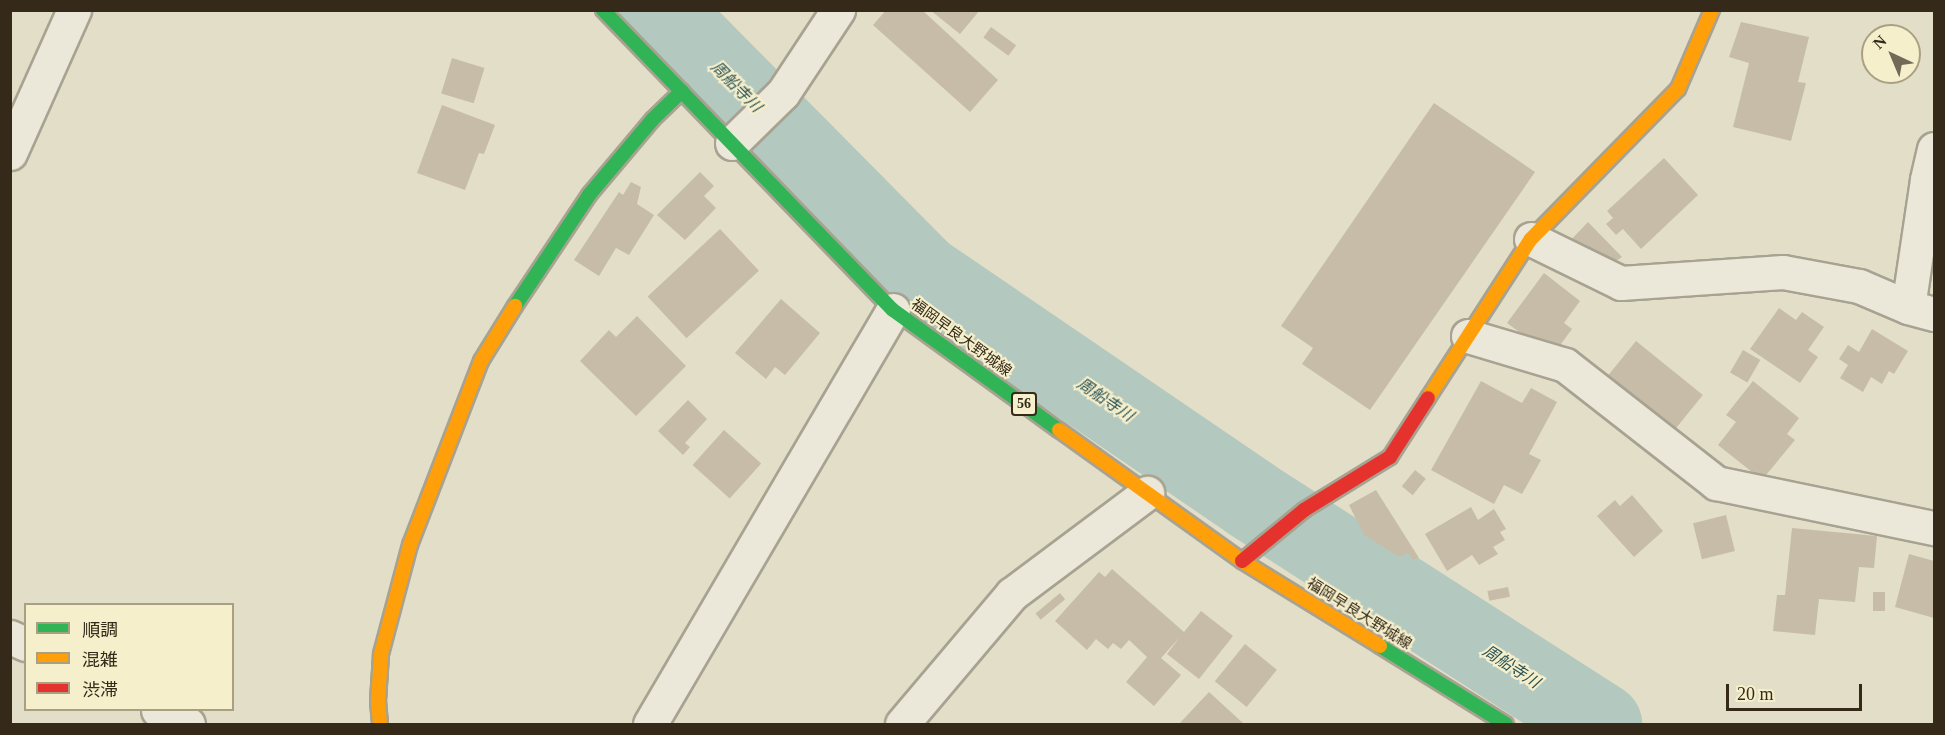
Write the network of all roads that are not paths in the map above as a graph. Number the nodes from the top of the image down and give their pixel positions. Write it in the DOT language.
graph roads {
  1 [pos="75,10"];
  2 [pos="603,10"];
  3 [pos="838,10"];
  4 [pos="1712,10"];
  5 [pos="682,91"];
  6 [pos="732,143"];
  7 [pos="1935,149"];
  8 [pos="10,153"];
  9 [pos="1531,239"];
  10 [pos="893,310"];
  11 [pos="1921,311"];
  12 [pos="1468,336"];
  13 [pos="1147,493"];
  14 [pos="1935,528"];
  15 [pos="1242,561"];
  16 [pos="10,637"];
  17 [pos="24,643"];
  18 [pos="160,711"];
  19 [pos="188,724"];
  20 [pos="380,724"];
  21 [pos="650,724"];
  22 [pos="902,724"];
  23 [pos="1504,724"];
  1 -- 8 [label="street"];
  2 -- 5 [label="street, 福岡早良大野城線 / 56"];
  3 -- 6 [label="street"];
  4 -- 9 [label="street"];
  5 -- 6 [label="street, 福岡早良大野城線 / 56"];
  5 -- 20 [label="street"];
  6 -- 10 [label="street, 福岡早良大野城線 / 56"];
  7 -- 11 [label="street"];
  9 -- 11 [label="street"];
  9 -- 12 [label="street"];
  10 -- 13 [label="street, 福岡早良大野城線 / 56"];
  10 -- 21 [label="street"];
  12 -- 14 [label="street"];
  12 -- 15 [label="street"];
  13 -- 15 [label="street, 福岡早良大野城線 / 56"];
  13 -- 22 [label="street"];
  15 -- 23 [label="street, 福岡早良大野城線 / 56"];
  16 -- 17 [label="street"];
  18 -- 19 [label="street"];
}
